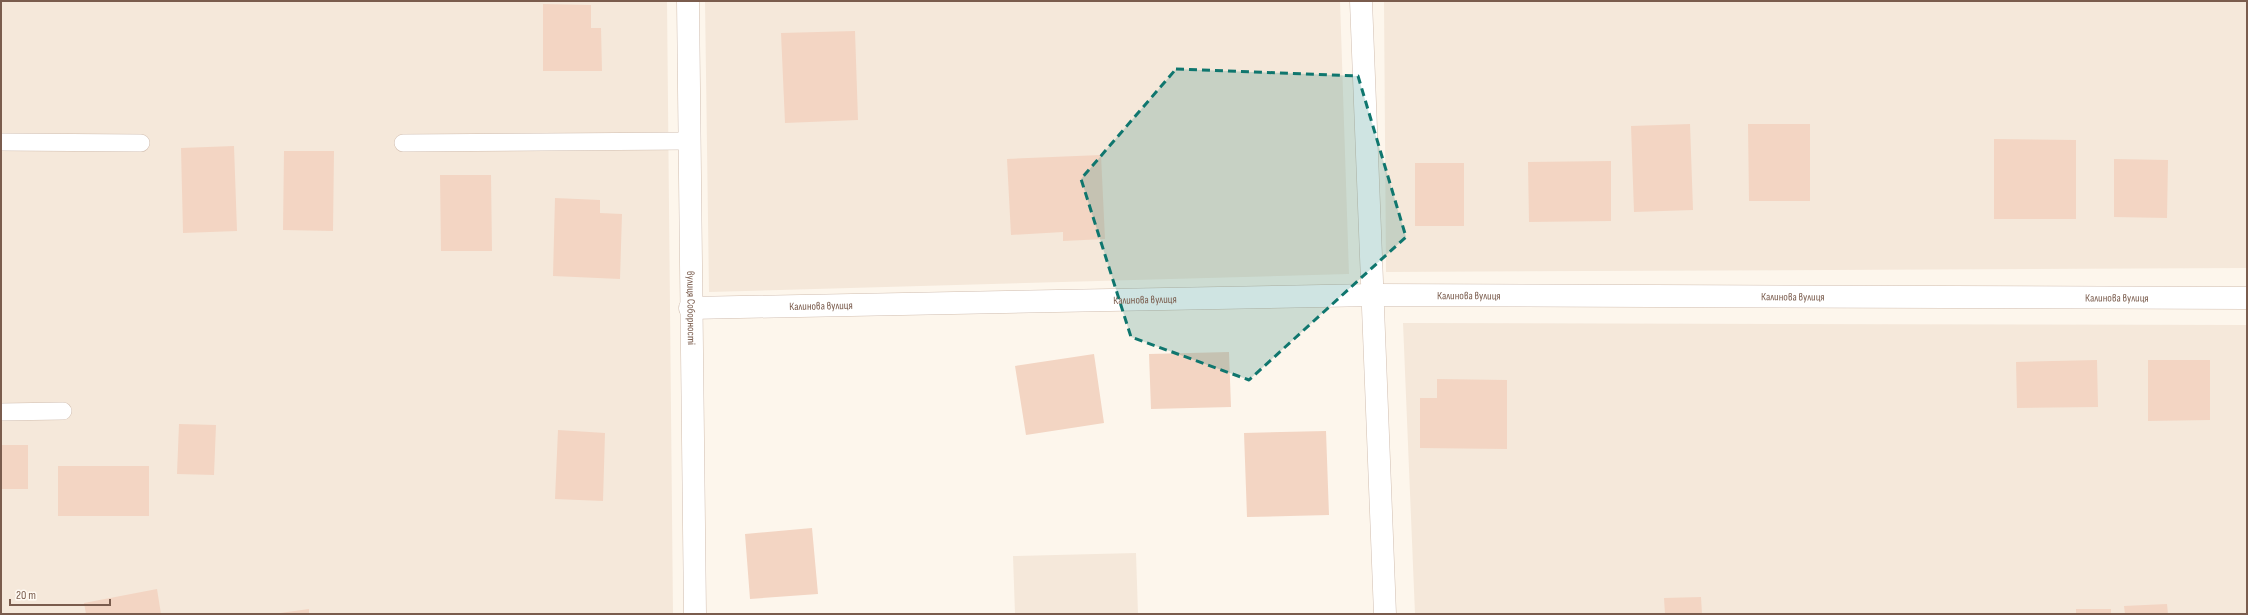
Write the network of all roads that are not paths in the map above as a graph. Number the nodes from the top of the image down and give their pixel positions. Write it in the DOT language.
graph roads {
  1 [pos="688,1"];
  2 [pos="1361,1"];
  3 [pos="689,141"];
  4 [pos="1,142"];
  5 [pos="141,143"];
  6 [pos="404,143"];
  7 [pos="1373,295"];
  8 [pos="2247,298"];
  9 [pos="690,308"];
  10 [pos="63,411"];
  11 [pos="1,412"];
  12 [pos="695,614"];
  13 [pos="1385,614"];
  1 -- 3 [label="street, вулиця Соборності"];
  2 -- 7 [label="street"];
  3 -- 6 [label="lane"];
  3 -- 9 [label="street, вулиця Соборності"];
  4 -- 5 [label="lane"];
  7 -- 8 [label="street, Калинова вулиця"];
  7 -- 9 [label="street, Калинова вулиця"];
  7 -- 13 [label="street"];
  9 -- 12 [label="street, вулиця Соборності"];
  10 -- 11 [label="lane"];
}
